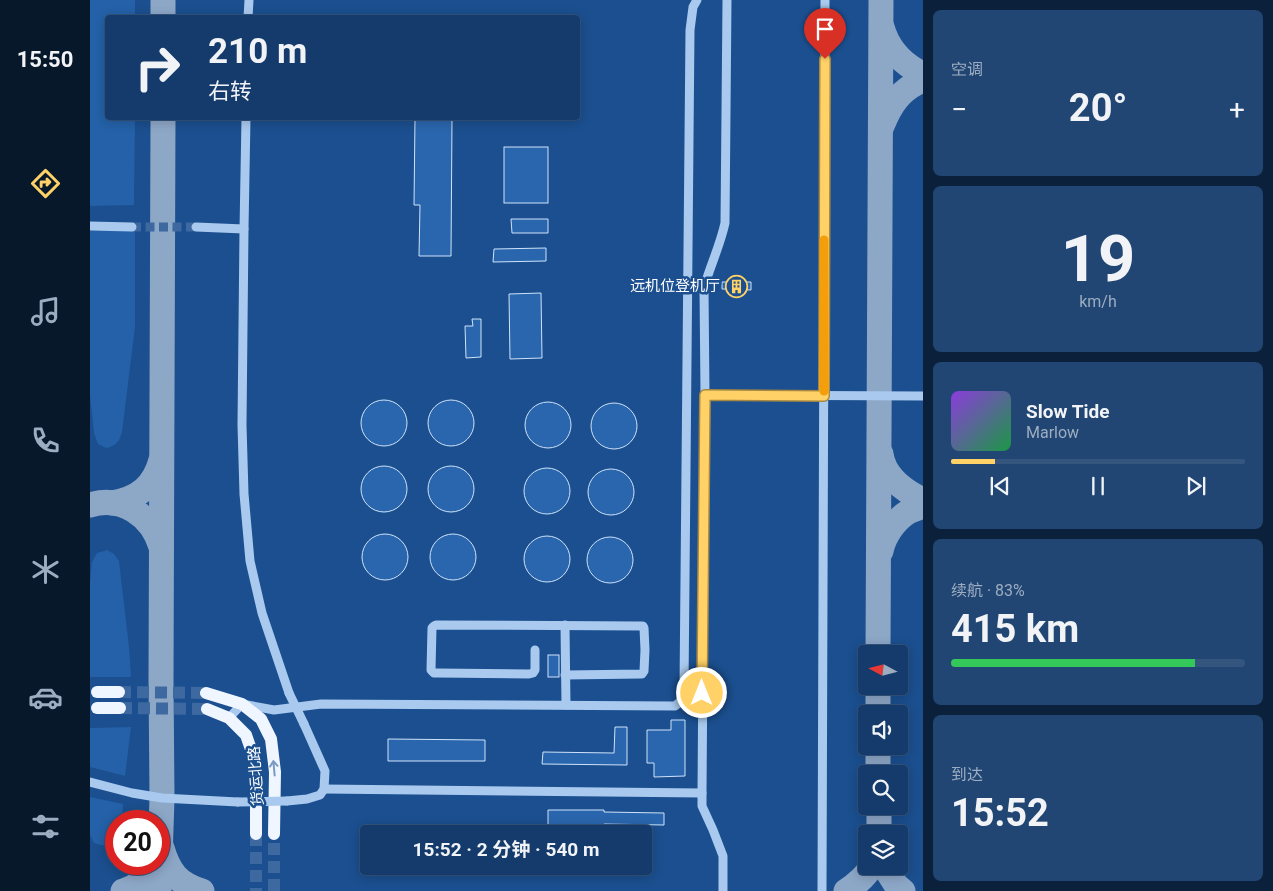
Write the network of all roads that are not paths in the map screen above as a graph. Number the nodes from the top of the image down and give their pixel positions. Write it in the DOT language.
graph roads {
  1 [pos="249,0"];
  2 [pos="697,0"];
  3 [pos="726,0"];
  4 [pos="825,0"];
  5 [pos="248,15"];
  6 [pos="246,120"];
  7 [pos="90,226"];
  8 [pos="132,227"];
  9 [pos="196,227"];
  10 [pos="244,229"];
  11 [pos="705,395"];
  12 [pos="824,396"];
  13 [pos="923,396"];
  14 [pos="565,625"];
  15 [pos="535,650"];
  16 [pos="565,675"];
  17 [pos="97,692"];
  18 [pos="119,692"];
  19 [pos="206,693"];
  20 [pos="242,704"];
  21 [pos="566,705"];
  22 [pos="97,708"];
  23 [pos="120,708"];
  24 [pos="207,709"];
  25 [pos="229,718"];
  26 [pos="90,782"];
  27 [pos="324,789"];
  28 [pos="702,793"];
  29 [pos="256,834"];
  30 [pos="274,834"];
  31 [pos="724,891"];
  32 [pos="822,891"];
  1 -- 5 [label="lane"];
  2 -- 21 [label="lane"];
  3 -- 11 [label="lane"];
  4 -- 12 [label="lane"];
  6 -- 10 [label="lane"];
  7 -- 8 [label="lane"];
  9 -- 10 [label="lane"];
  10 -- 27 [label="lane, bridge"];
  11 -- 12 [label="lane"];
  11 -- 28 [label="lane"];
  12 -- 13 [label="lane"];
  12 -- 32 [label="lane"];
  14 -- 15 [label="lane"];
  14 -- 16 [label="lane"];
  14 -- 16 [label="lane"];
  16 -- 21 [label="lane"];
  17 -- 18 [label="main road"];
  19 -- 20 [label="main road, 货运北路"];
  20 -- 21 [label="lane"];
  20 -- 25 [label="lane"];
  30 -- 20 [label="main road, 货运北路, one-way"];
  22 -- 23 [label="main road"];
  24 -- 25 [label="main road, 货运北路"];
  25 -- 29 [label="main road, 货运北路"];
  26 -- 27 [label="lane, bridge"];
  27 -- 28 [label="lane"];
  28 -- 31 [label="lane"];
}
